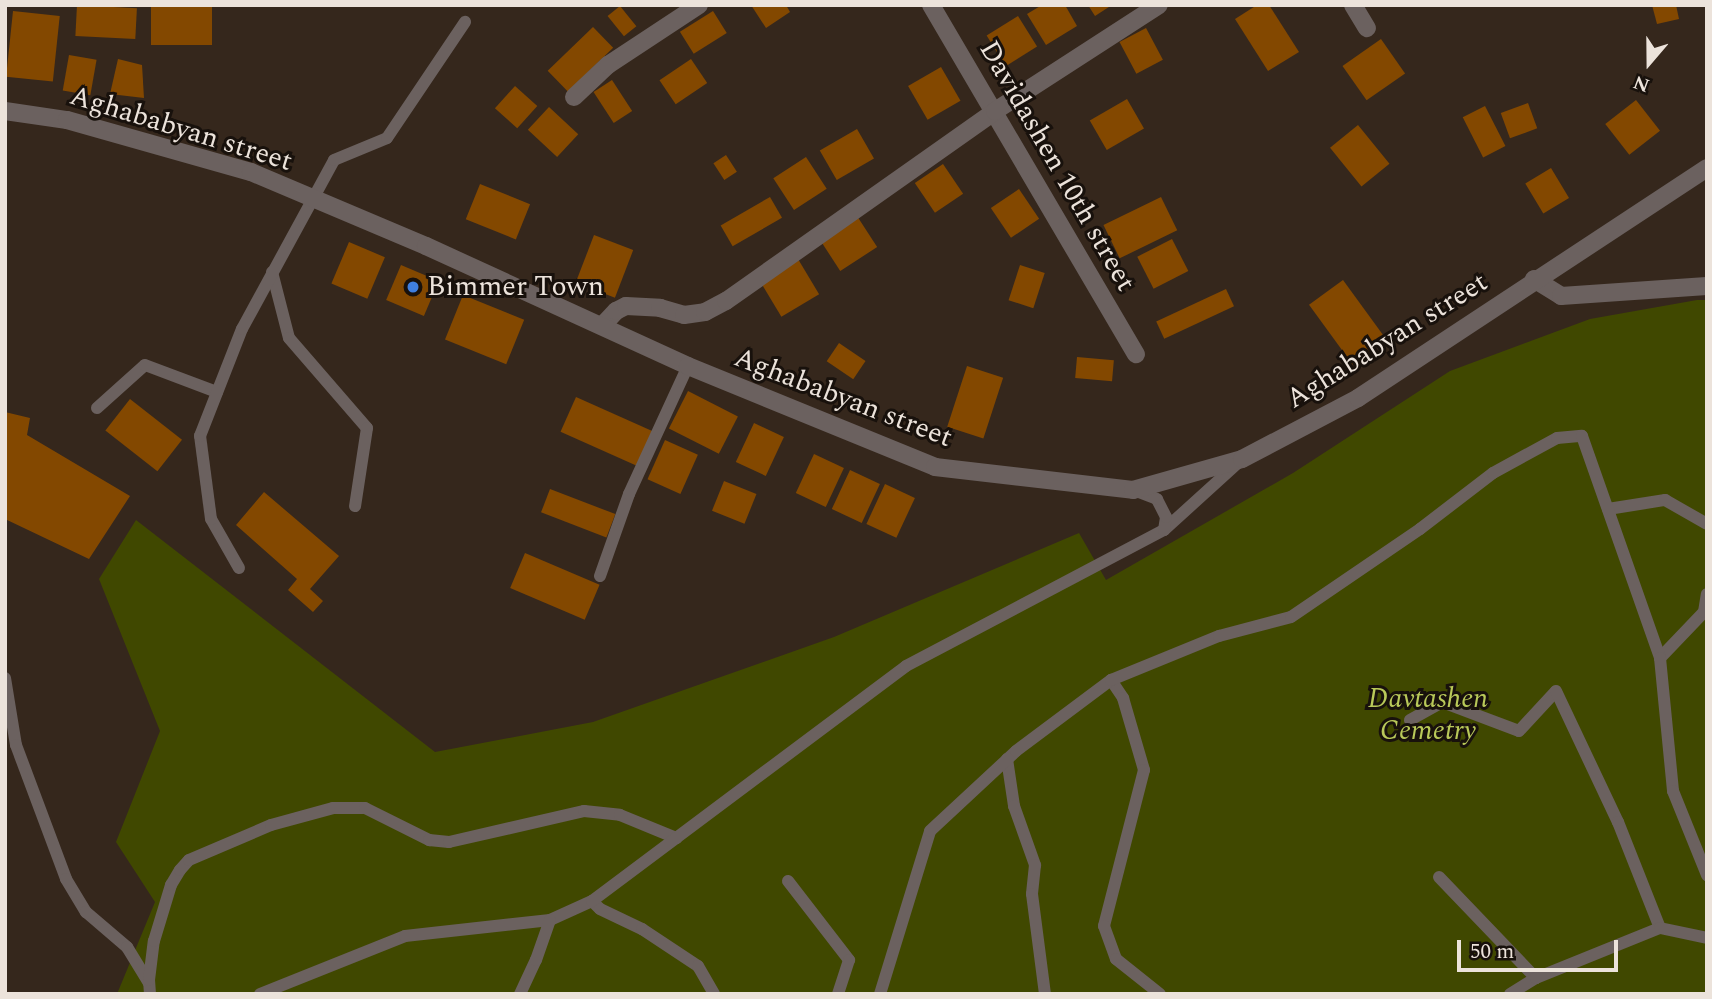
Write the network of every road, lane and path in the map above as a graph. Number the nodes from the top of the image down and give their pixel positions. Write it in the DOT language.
graph roads {
  1 [pos="699,5"];
  2 [pos="931,5"];
  3 [pos="1160,5"];
  4 [pos="1353,5"];
  5 [pos="464,22"];
  6 [pos="1367,28"];
  7 [pos="574,97"];
  8 [pos="5,111"];
  9 [pos="995,111"];
  10 [pos="1707,168"];
  11 [pos="311,197"];
  12 [pos="272,272"];
  13 [pos="1534,279"];
  14 [pos="1707,286"];
  15 [pos="602,326"];
  16 [pos="1136,354"];
  17 [pos="688,366"];
  18 [pos="217,392"];
  19 [pos="97,408"];
  20 [pos="1242,459"];
  21 [pos="1133,489"];
  22 [pos="355,506"];
  23 [pos="1608,509"];
  24 [pos="1707,524"];
  25 [pos="1164,530"];
  26 [pos="239,568"];
  27 [pos="600,576"];
  28 [pos="1707,594"];
  29 [pos="1660,658"];
  30 [pos="5,678"];
  31 [pos="1111,680"];
  32 [pos="1410,720"];
  33 [pos="1007,759"];
  34 [pos="676,838"];
  35 [pos="1707,875"];
  36 [pos="1439,877"];
  37 [pos="788,881"];
  38 [pos="592,901"];
  39 [pos="550,920"];
  40 [pos="1660,928"];
  41 [pos="1707,938"];
  42 [pos="1536,978"];
  43 [pos="150,989"];
  44 [pos="260,994"];
  45 [pos="520,994"];
  46 [pos="714,994"];
  47 [pos="838,994"];
  48 [pos="880,994"];
  49 [pos="1045,994"];
  50 [pos="1160,994"];
  51 [pos="1510,994"];
  1 -- 7 [label="street"];
  2 -- 9 [label="street, Davidashen 10th street"];
  3 -- 9 [label="street"];
  4 -- 6 [label="street"];
  5 -- 11 [label="lane"];
  8 -- 11 [label="street, Aghababyan street"];
  9 -- 15 [label="street"];
  9 -- 16 [label="street, Davidashen 10th street"];
  10 -- 13 [label="street, Aghababyan street"];
  11 -- 12 [label="lane"];
  11 -- 15 [label="street, Aghababyan street"];
  12 -- 18 [label="lane"];
  12 -- 22 [label="lane"];
  13 -- 14 [label="street"];
  13 -- 20 [label="street, Aghababyan street"];
  15 -- 17 [label="street, Aghababyan street"];
  17 -- 21 [label="street, Aghababyan street"];
  17 -- 27 [label="lane"];
  18 -- 19 [label="lane"];
  18 -- 26 [label="lane"];
  20 -- 21 [label="street, Aghababyan street"];
  20 -- 25 [label="lane"];
  21 -- 25 [label="lane"];
  23 -- 24 [label="lane"];
  23 -- 29 [label="lane"];
  23 -- 31 [label="lane"];
  25 -- 34 [label="lane"];
  28 -- 29 [label="lane"];
  29 -- 35 [label="lane"];
  30 -- 43 [label="lane"];
  31 -- 33 [label="lane"];
  31 -- 50 [label="lane"];
  32 -- 40 [label="lane"];
  33 -- 48 [label="lane"];
  33 -- 49 [label="lane"];
  34 -- 38 [label="lane"];
  34 -- 43 [label="lane"];
  36 -- 42 [label="lane"];
  37 -- 47 [label="lane"];
  38 -- 39 [label="lane"];
  38 -- 46 [label="lane"];
  39 -- 44 [label="lane"];
  39 -- 45 [label="lane"];
  40 -- 41 [label="lane"];
  40 -- 42 [label="lane"];
  42 -- 51 [label="lane"];
}
